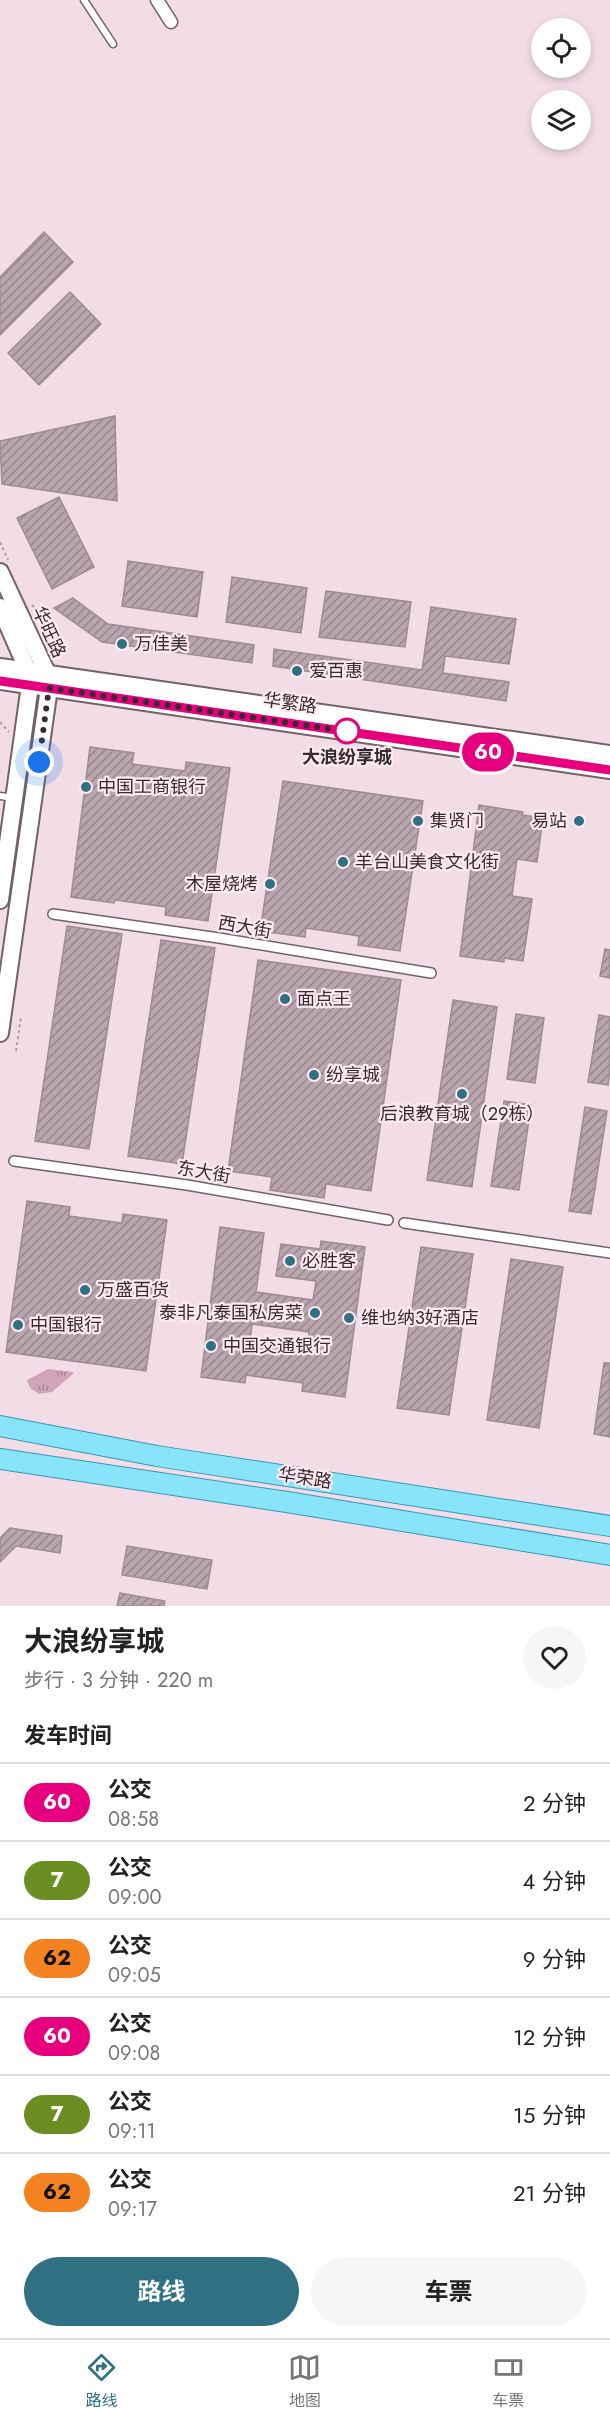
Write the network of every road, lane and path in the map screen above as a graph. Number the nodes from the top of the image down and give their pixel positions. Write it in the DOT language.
graph roads {
  1 [pos="84,0"];
  2 [pos="157,0"];
  3 [pos="171,22"];
  4 [pos="113,44"];
  5 [pos="0,572"];
  6 [pos="1,614"];
  7 [pos="0,667"];
  8 [pos="29,678"];
  9 [pos="48,680"];
  10 [pos="0,681"];
  11 [pos="0,722"];
  12 [pos="9,732"];
  13 [pos="610,754"];
  14 [pos="610,770"];
  15 [pos="7,797"];
  16 [pos="1,890"];
  17 [pos="53,914"];
  18 [pos="431,974"];
  19 [pos="21,1017"];
  20 [pos="0,1033"];
  21 [pos="16,1051"];
  22 [pos="14,1161"];
  23 [pos="388,1220"];
  24 [pos="404,1223"];
  25 [pos="610,1253"];
  26 [pos="0,1416"];
  27 [pos="0,1426"];
  28 [pos="29,1431"];
  29 [pos="0,1459"];
  30 [pos="27,1464"];
  31 [pos="0,1469"];
  32 [pos="610,1526"];
  33 [pos="610,1555"];
  1 -- 4 [label="lane"];
  2 -- 3 [label="street"];
  5 -- 9 [label="main road, 华旺路"];
  6 -- 8 [label="main road, 华旺路"];
  7 -- 8 [label="main road, 华繁路"];
  8 -- 9 [label="main road, 华繁路"];
  8 -- 10 [label="main road, 华繁路"];
  8 -- 15 [label="main road"];
  9 -- 13 [label="main road, 华繁路"];
  9 -- 14 [label="main road, 华繁路"];
  9 -- 20 [label="main road, 华旺路"];
  11 -- 12 [label="path"];
  15 -- 16 [label="main road"];
  17 -- 18 [label="street, 西大街"];
  19 -- 21 [label="path"];
  22 -- 23 [label="street, 东大街"];
  24 -- 25 [label="street"];
  26 -- 28 [label="main road"];
  27 -- 28 [label="main road, 华荣路"];
  28 -- 32 [label="main road, 华荣路"];
  29 -- 30 [label="main road, 华荣路"];
  30 -- 31 [label="main road"];
  30 -- 33 [label="main road, 华荣路"];
}
